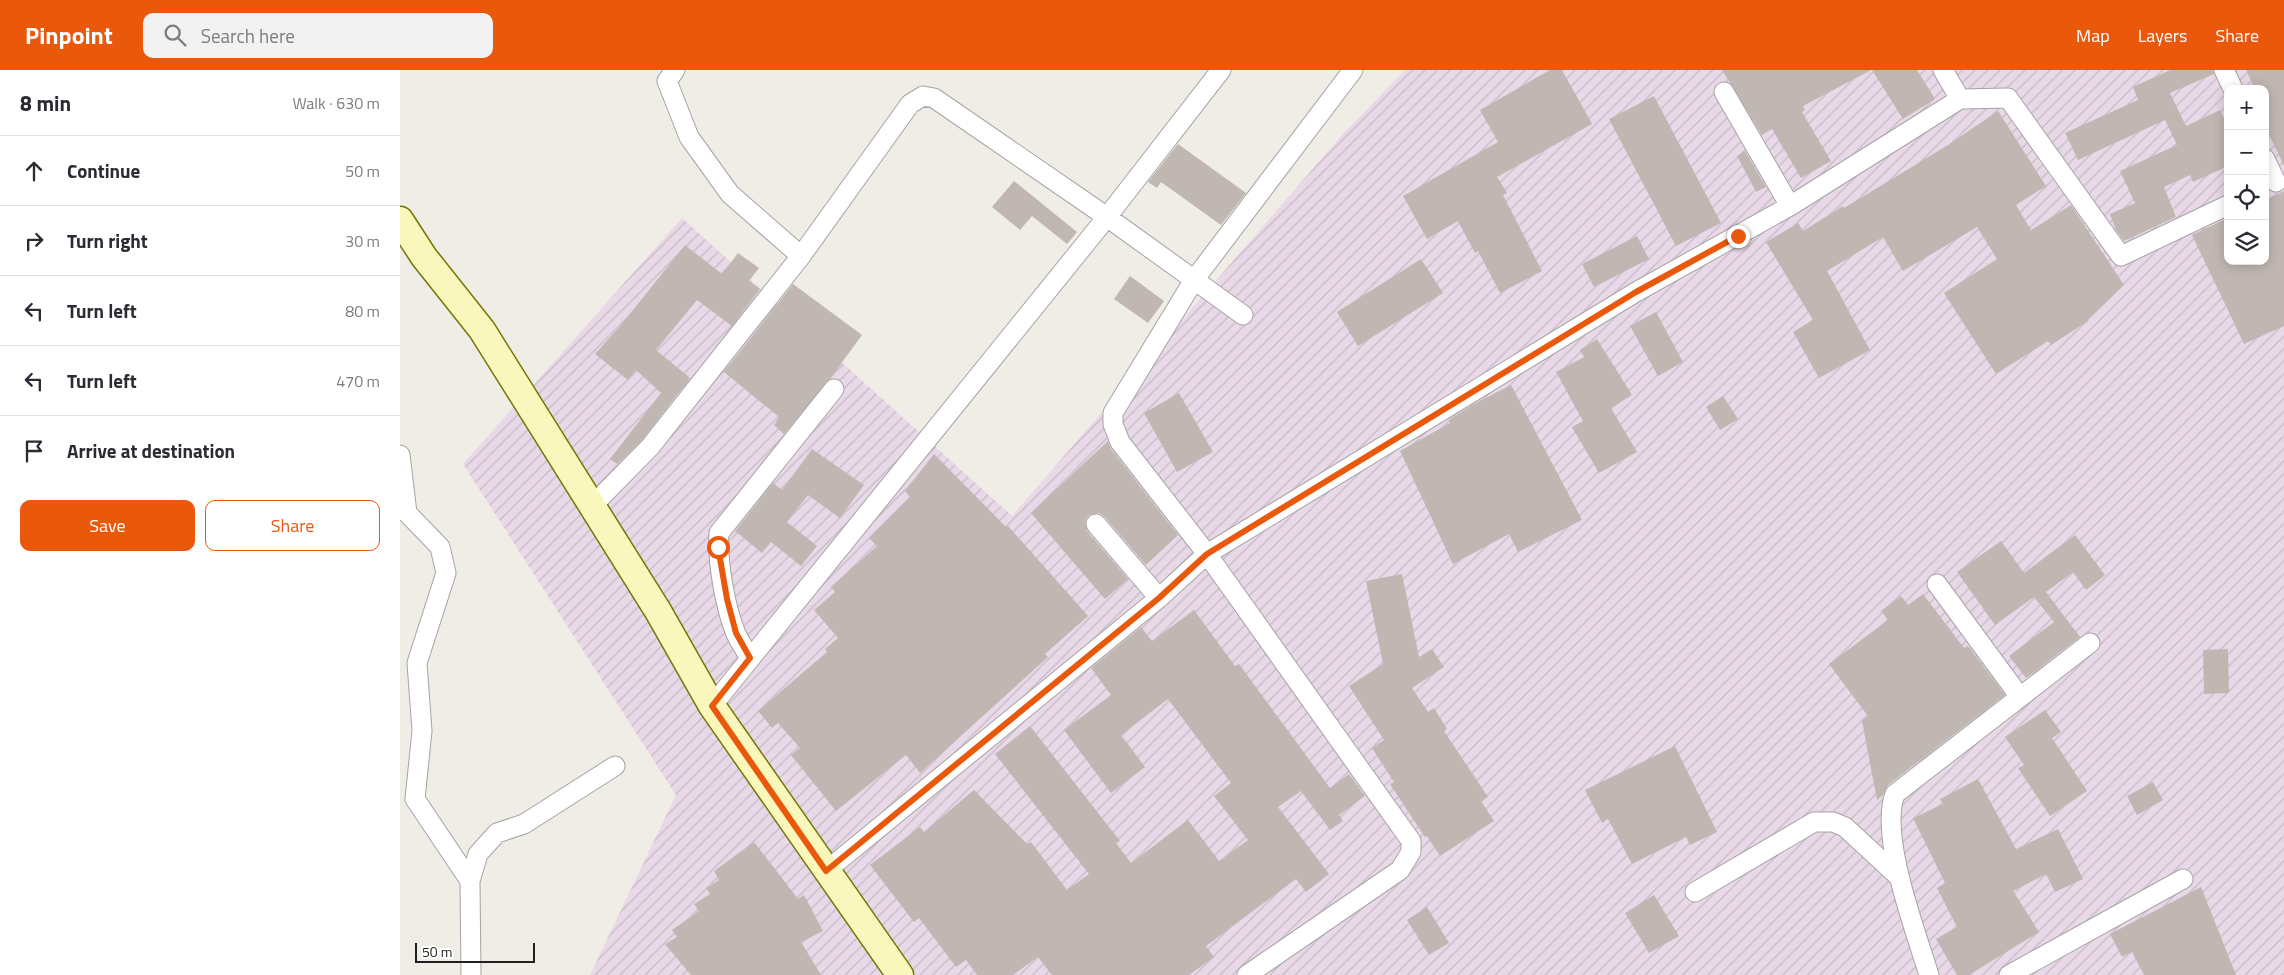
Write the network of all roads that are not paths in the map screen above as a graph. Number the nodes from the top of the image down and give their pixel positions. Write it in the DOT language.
graph roads {
  1 [pos="674,70"];
  2 [pos="1221,70"];
  3 [pos="1353,70"];
  4 [pos="1943,70"];
  5 [pos="2224,70"];
  6 [pos="2231,85"];
  7 [pos="1724,92"];
  8 [pos="1960,99"];
  9 [pos="2269,168"];
  10 [pos="2275,182"];
  11 [pos="1790,206"];
  12 [pos="2224,207"];
  13 [pos="1107,217"];
  14 [pos="400,220"];
  15 [pos="801,256"];
  16 [pos="1194,280"];
  17 [pos="1243,315"];
  18 [pos="834,389"];
  19 [pos="400,455"];
  20 [pos="592,506"];
  21 [pos="1096,524"];
  22 [pos="1207,554"];
  23 [pos="1937,584"];
  24 [pos="1159,598"];
  25 [pos="2090,642"];
  26 [pos="750,658"];
  27 [pos="2020,697"];
  28 [pos="712,706"];
  29 [pos="615,766"];
  30 [pos="826,871"];
  31 [pos="1898,876"];
  32 [pos="2183,879"];
  33 [pos="470,881"];
  34 [pos="1695,892"];
  35 [pos="471,975"];
  36 [pos="900,975"];
  37 [pos="1247,975"];
  38 [pos="1929,975"];
  39 [pos="2009,975"];
  1 -- 15 [label="street"];
  2 -- 13 [label="street"];
  3 -- 16 [label="street"];
  4 -- 8 [label="street"];
  5 -- 6 [label="street"];
  7 -- 11 [label="street"];
  8 -- 11 [label="street"];
  8 -- 12 [label="street"];
  9 -- 10 [label="street"];
  11 -- 22 [label="street"];
  13 -- 15 [label="street"];
  13 -- 16 [label="street"];
  13 -- 26 [label="street"];
  14 -- 20 [label="street"];
  15 -- 20 [label="street"];
  16 -- 17 [label="street"];
  16 -- 22 [label="street"];
  18 -- 26 [label="street"];
  19 -- 33 [label="street"];
  20 -- 28 [label="street"];
  21 -- 24 [label="street"];
  22 -- 24 [label="street"];
  22 -- 37 [label="street"];
  23 -- 27 [label="street"];
  24 -- 30 [label="street"];
  25 -- 27 [label="street"];
  26 -- 28 [label="street"];
  27 -- 31 [label="street"];
  28 -- 30 [label="street"];
  29 -- 33 [label="street"];
  30 -- 36 [label="street"];
  31 -- 34 [label="street"];
  31 -- 38 [label="street"];
  32 -- 39 [label="street"];
  33 -- 35 [label="street"];
}
